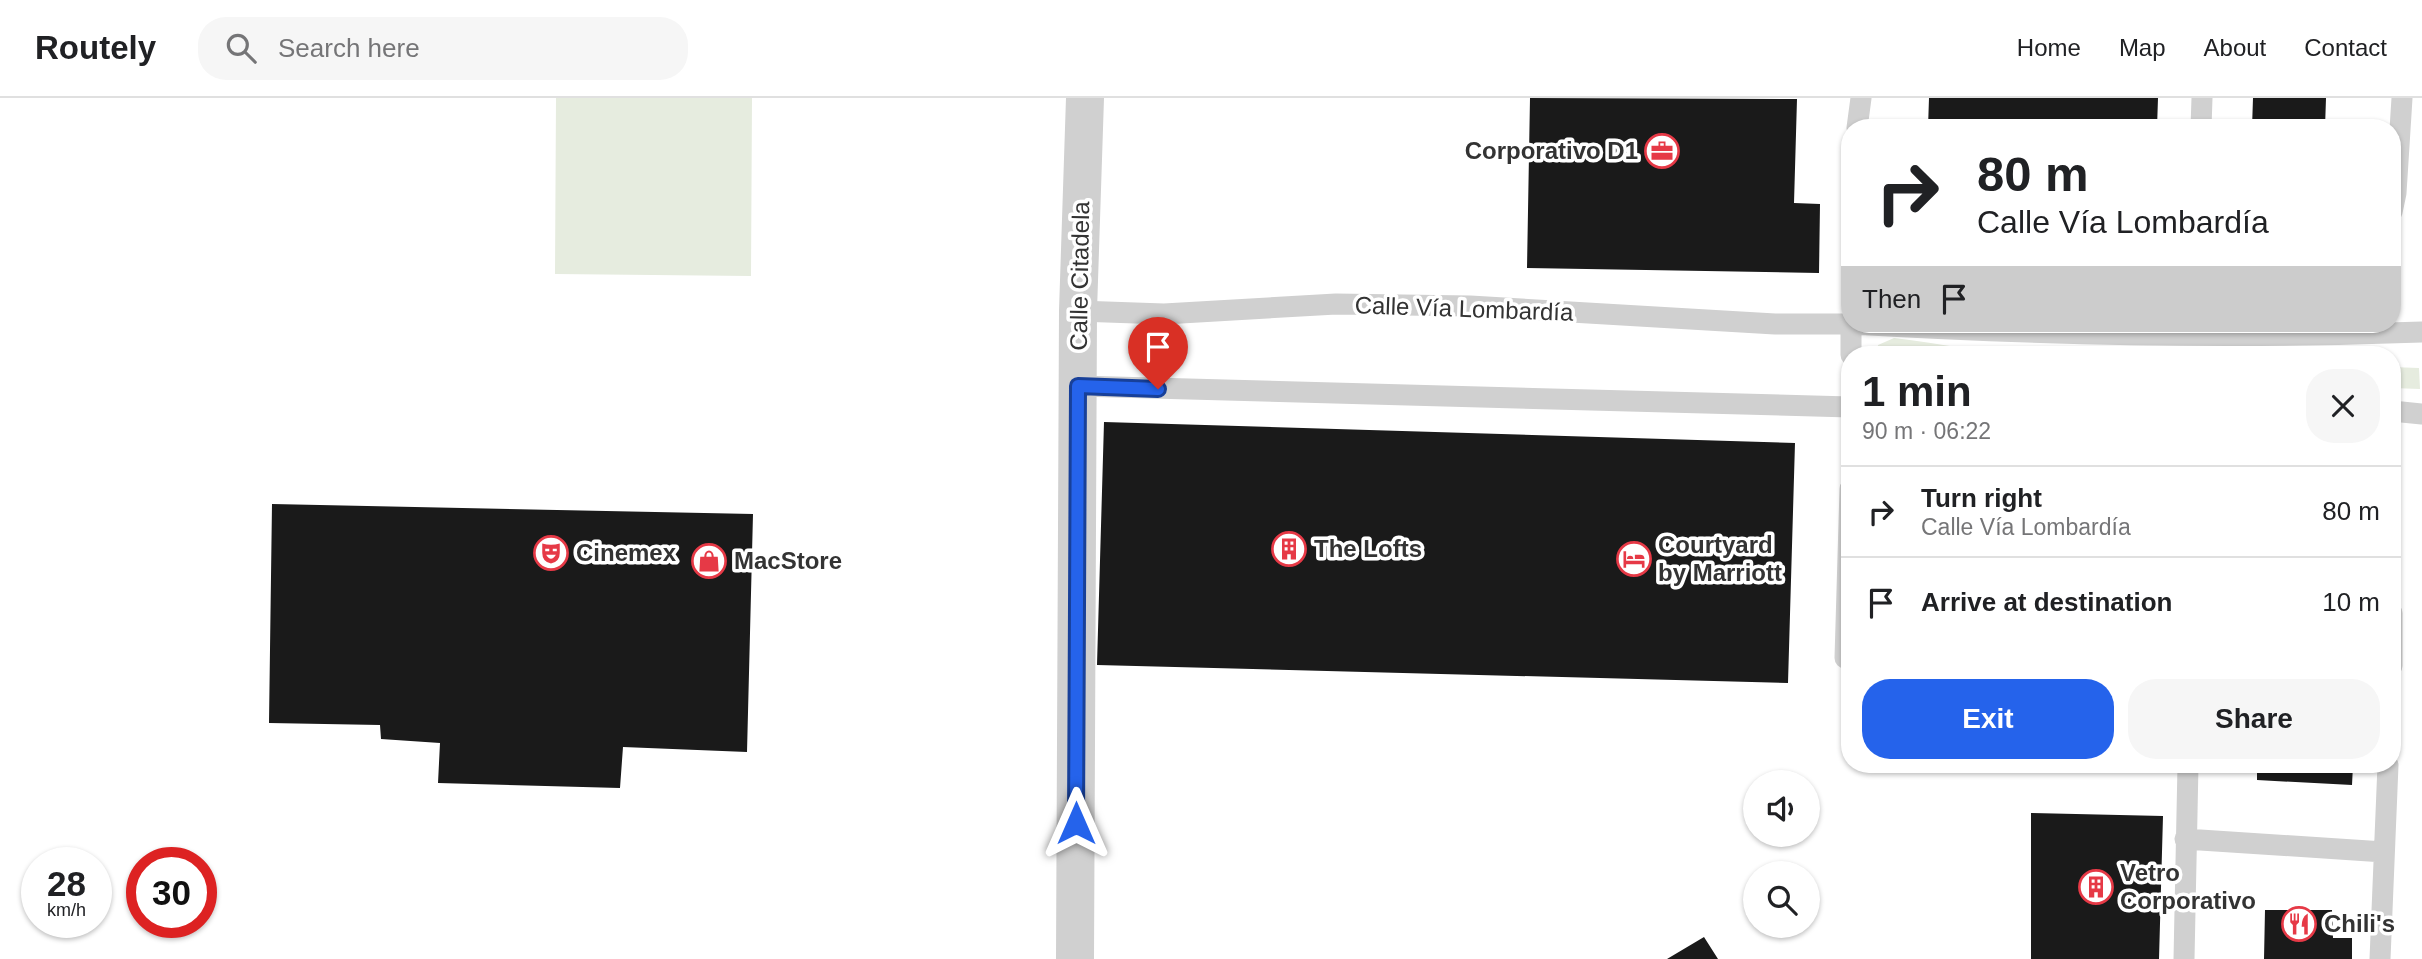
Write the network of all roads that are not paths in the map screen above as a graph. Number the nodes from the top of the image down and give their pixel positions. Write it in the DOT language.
graph roads {
  1 [pos="1085,98"];
  2 [pos="1861,98"];
  3 [pos="2202,98"];
  4 [pos="2402,98"];
  5 [pos="1858,119"];
  6 [pos="2201,119"];
  7 [pos="2401,119"];
  8 [pos="1078,311"];
  9 [pos="1841,324"];
  10 [pos="2422,332"];
  11 [pos="2023,333"];
  12 [pos="2398,333"];
  13 [pos="2401,333"];
  14 [pos="2194,338"];
  15 [pos="1078,386"];
  16 [pos="1841,407"];
  17 [pos="2401,412"];
  18 [pos="2422,414"];
  19 [pos="2188,773"];
  20 [pos="2388,773"];
  21 [pos="2185,839"];
  22 [pos="2384,852"];
  23 [pos="1075,959"];
  24 [pos="2184,959"];
  25 [pos="2380,959"];
  1 -- 8 [label="street, Calle Citadela"];
  2 -- 5 [label="lane"];
  3 -- 6 [label="lane"];
  4 -- 7 [label="lane"];
  8 -- 9 [label="lane, Calle Vía Lombardía"];
  8 -- 15 [label="street, Calle Citadela"];
  10 -- 13 [label="lane, Calle Vía Lombardía"];
  11 -- 14 [label="lane, Calle Vía Lombardía"];
  12 -- 14 [label="lane, Calle Vía Lombardía"];
  15 -- 16 [label="lane"];
  15 -- 23 [label="street, Calle Citadela"];
  17 -- 18 [label="lane"];
  19 -- 21 [label="lane"];
  20 -- 22 [label="lane"];
  21 -- 22 [label="lane"];
  21 -- 24 [label="lane"];
  22 -- 25 [label="lane"];
}
